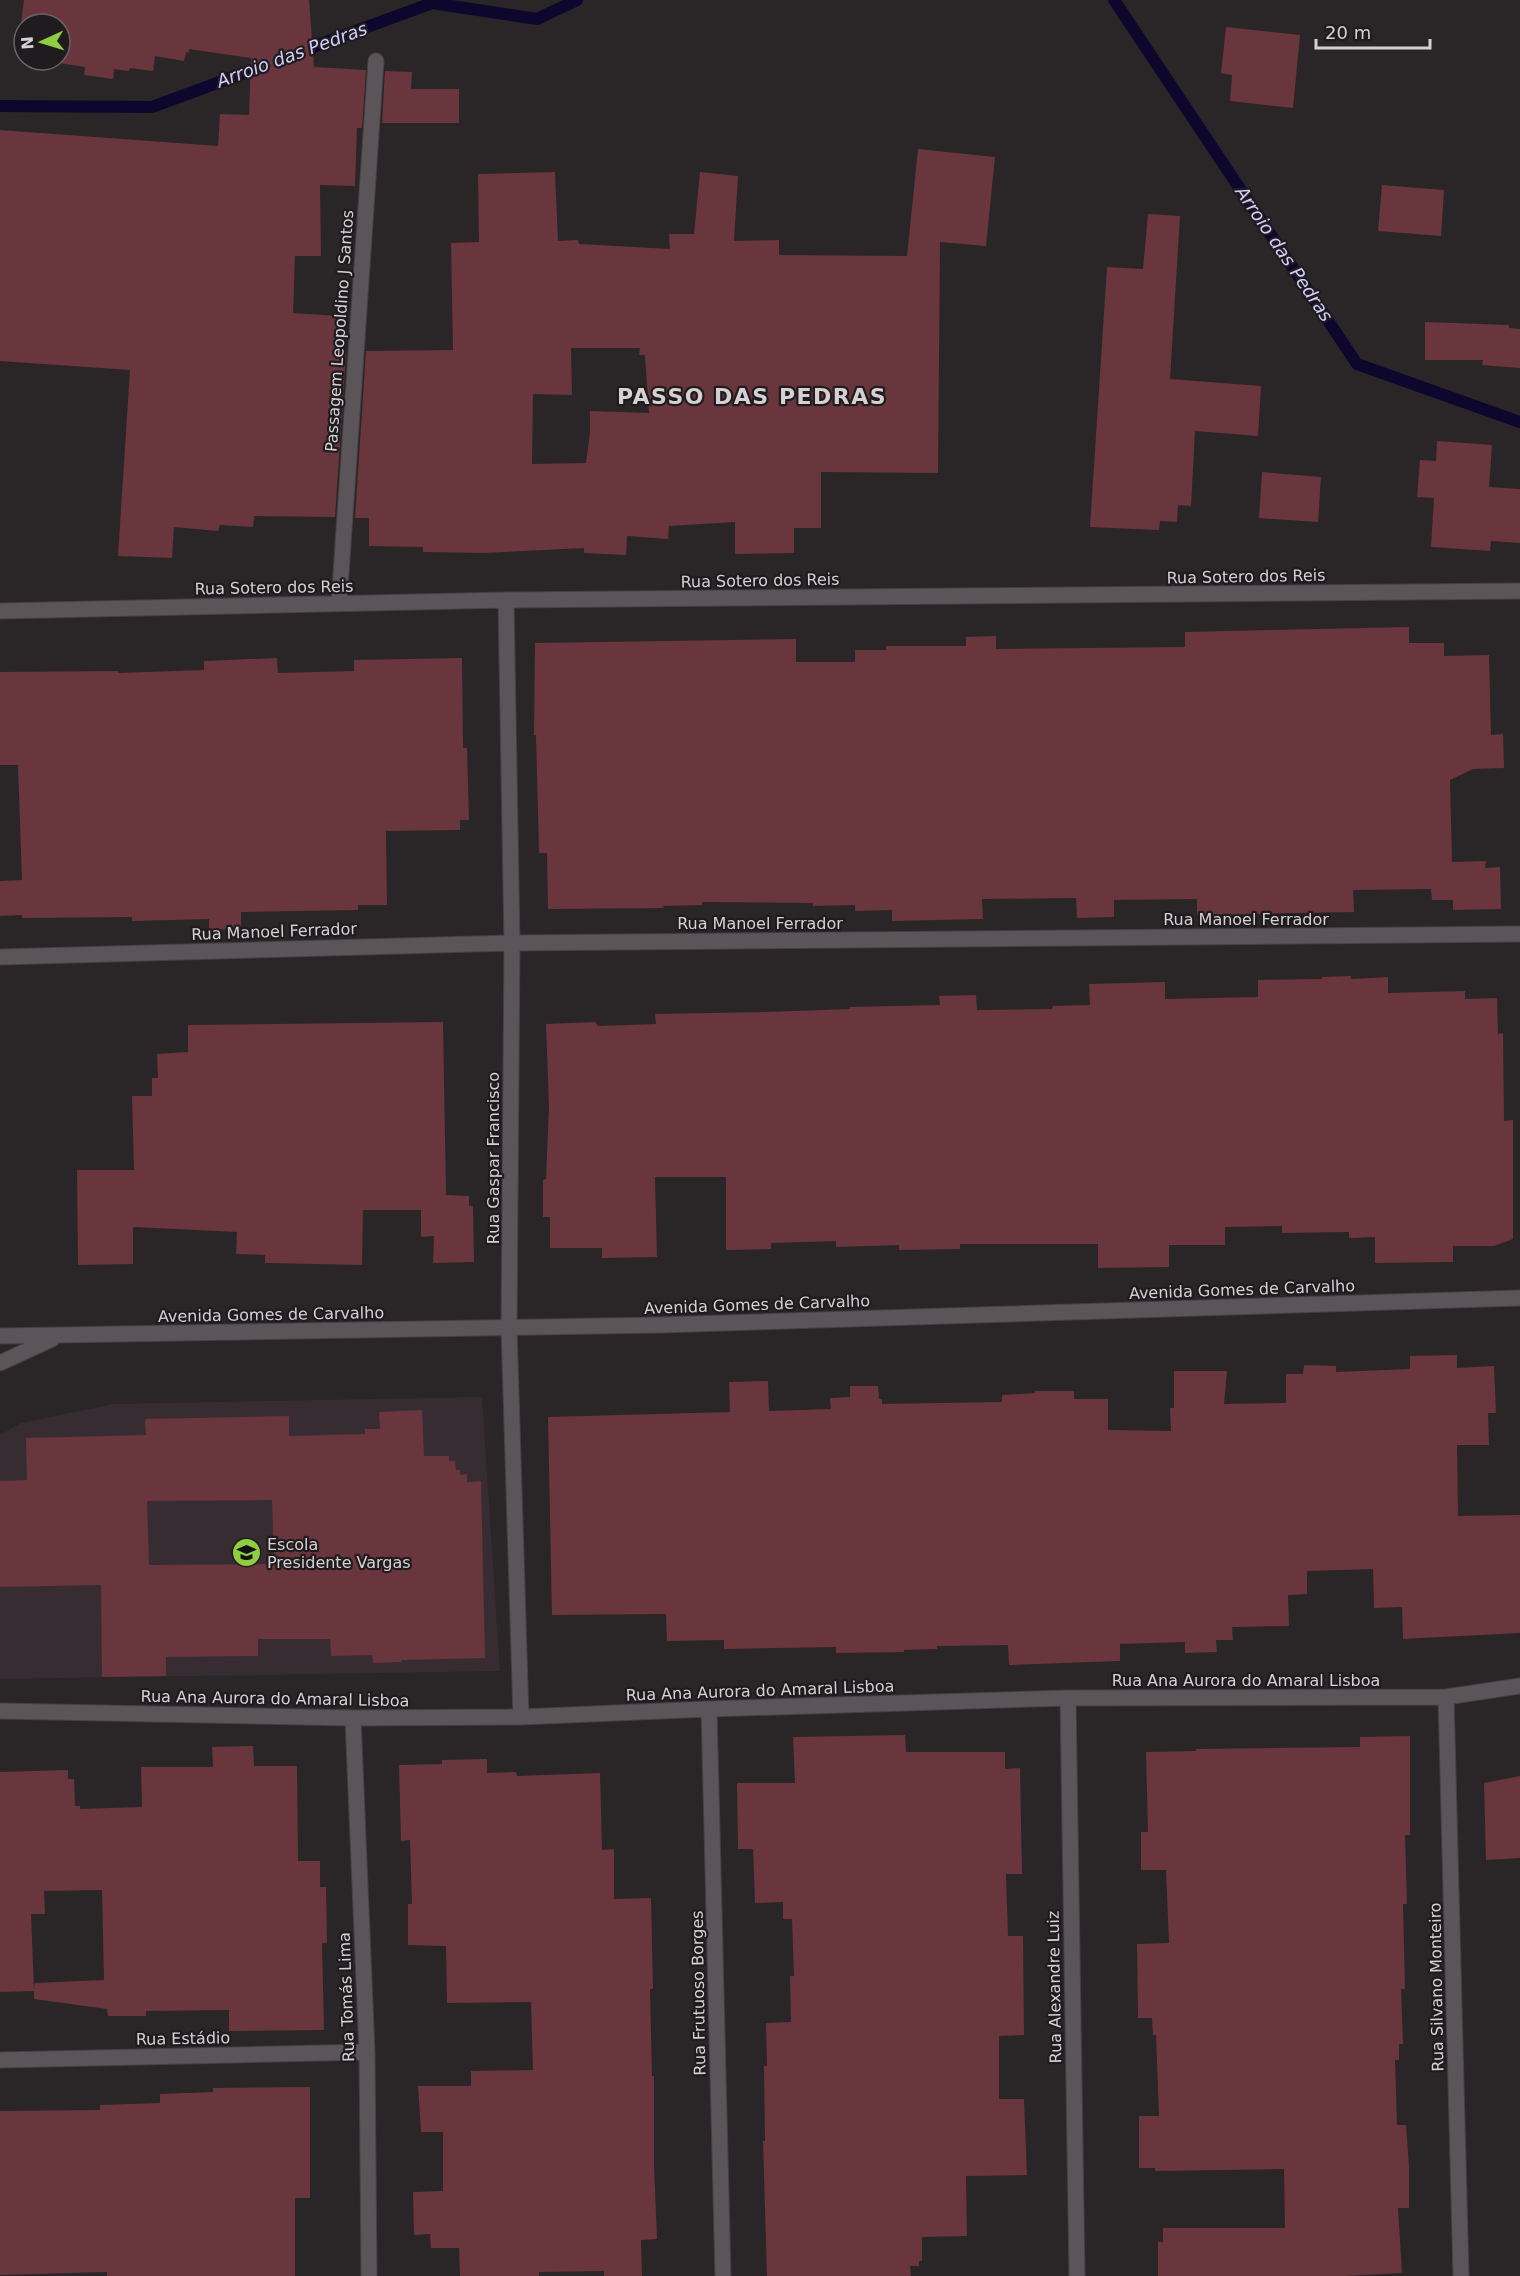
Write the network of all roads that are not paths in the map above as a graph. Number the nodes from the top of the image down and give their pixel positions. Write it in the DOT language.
graph roads {
  1 [pos="376,61"];
  2 [pos="1520,591"];
  3 [pos="506,600"];
  4 [pos="339,603"];
  5 [pos="0,611"];
  6 [pos="1520,934"];
  7 [pos="512,943"];
  8 [pos="0,957"];
  9 [pos="1520,1298"];
  10 [pos="509,1328"];
  11 [pos="0,1336"];
  12 [pos="57,1336"];
  13 [pos="0,1363"];
  14 [pos="1520,1686"];
  15 [pos="1446,1697"];
  16 [pos="1068,1698"];
  17 [pos="710,1708"];
  18 [pos="0,1711"];
  19 [pos="521,1717"];
  20 [pos="352,1718"];
  21 [pos="367,2052"];
  22 [pos="0,2060"];
  23 [pos="369,2276"];
  24 [pos="723,2276"];
  25 [pos="1077,2276"];
  26 [pos="1461,2276"];
  1 -- 4 [label="street, Passagem Leopoldino J Santos"];
  2 -- 3 [label="street, Rua Sotero dos Reis"];
  3 -- 4 [label="street, Rua Sotero dos Reis"];
  3 -- 7 [label="street, Rua Gaspar Francisco"];
  4 -- 5 [label="street, Rua Sotero dos Reis"];
  6 -- 7 [label="street, Rua Manoel Ferrador"];
  7 -- 8 [label="street, Rua Manoel Ferrador"];
  7 -- 10 [label="street, Rua Gaspar Francisco"];
  9 -- 10 [label="street, Avenida Gomes de Carvalho"];
  10 -- 12 [label="street, Avenida Gomes de Carvalho"];
  10 -- 19 [label="street, Rua Gaspar Francisco"];
  11 -- 12 [label="street"];
  12 -- 13 [label="street, Avenida Gomes de Carvalho"];
  14 -- 15 [label="street, Rua Ana Aurora do Amaral Lisboa"];
  15 -- 16 [label="street, Rua Ana Aurora do Amaral Lisboa"];
  15 -- 26 [label="street, Rua Silvano Monteiro"];
  16 -- 17 [label="street, Rua Ana Aurora do Amaral Lisboa"];
  16 -- 25 [label="street, Rua Alexandre Luiz"];
  17 -- 19 [label="street, Rua Ana Aurora do Amaral Lisboa"];
  17 -- 24 [label="street, Rua Frutuoso Borges"];
  18 -- 20 [label="street, Rua Ana Aurora do Amaral Lisboa"];
  19 -- 20 [label="street, Rua Ana Aurora do Amaral Lisboa"];
  20 -- 21 [label="street, Rua Tomás Lima"];
  21 -- 22 [label="street, Rua Estádio"];
  21 -- 23 [label="street, Rua Tomás Lima"];
}
